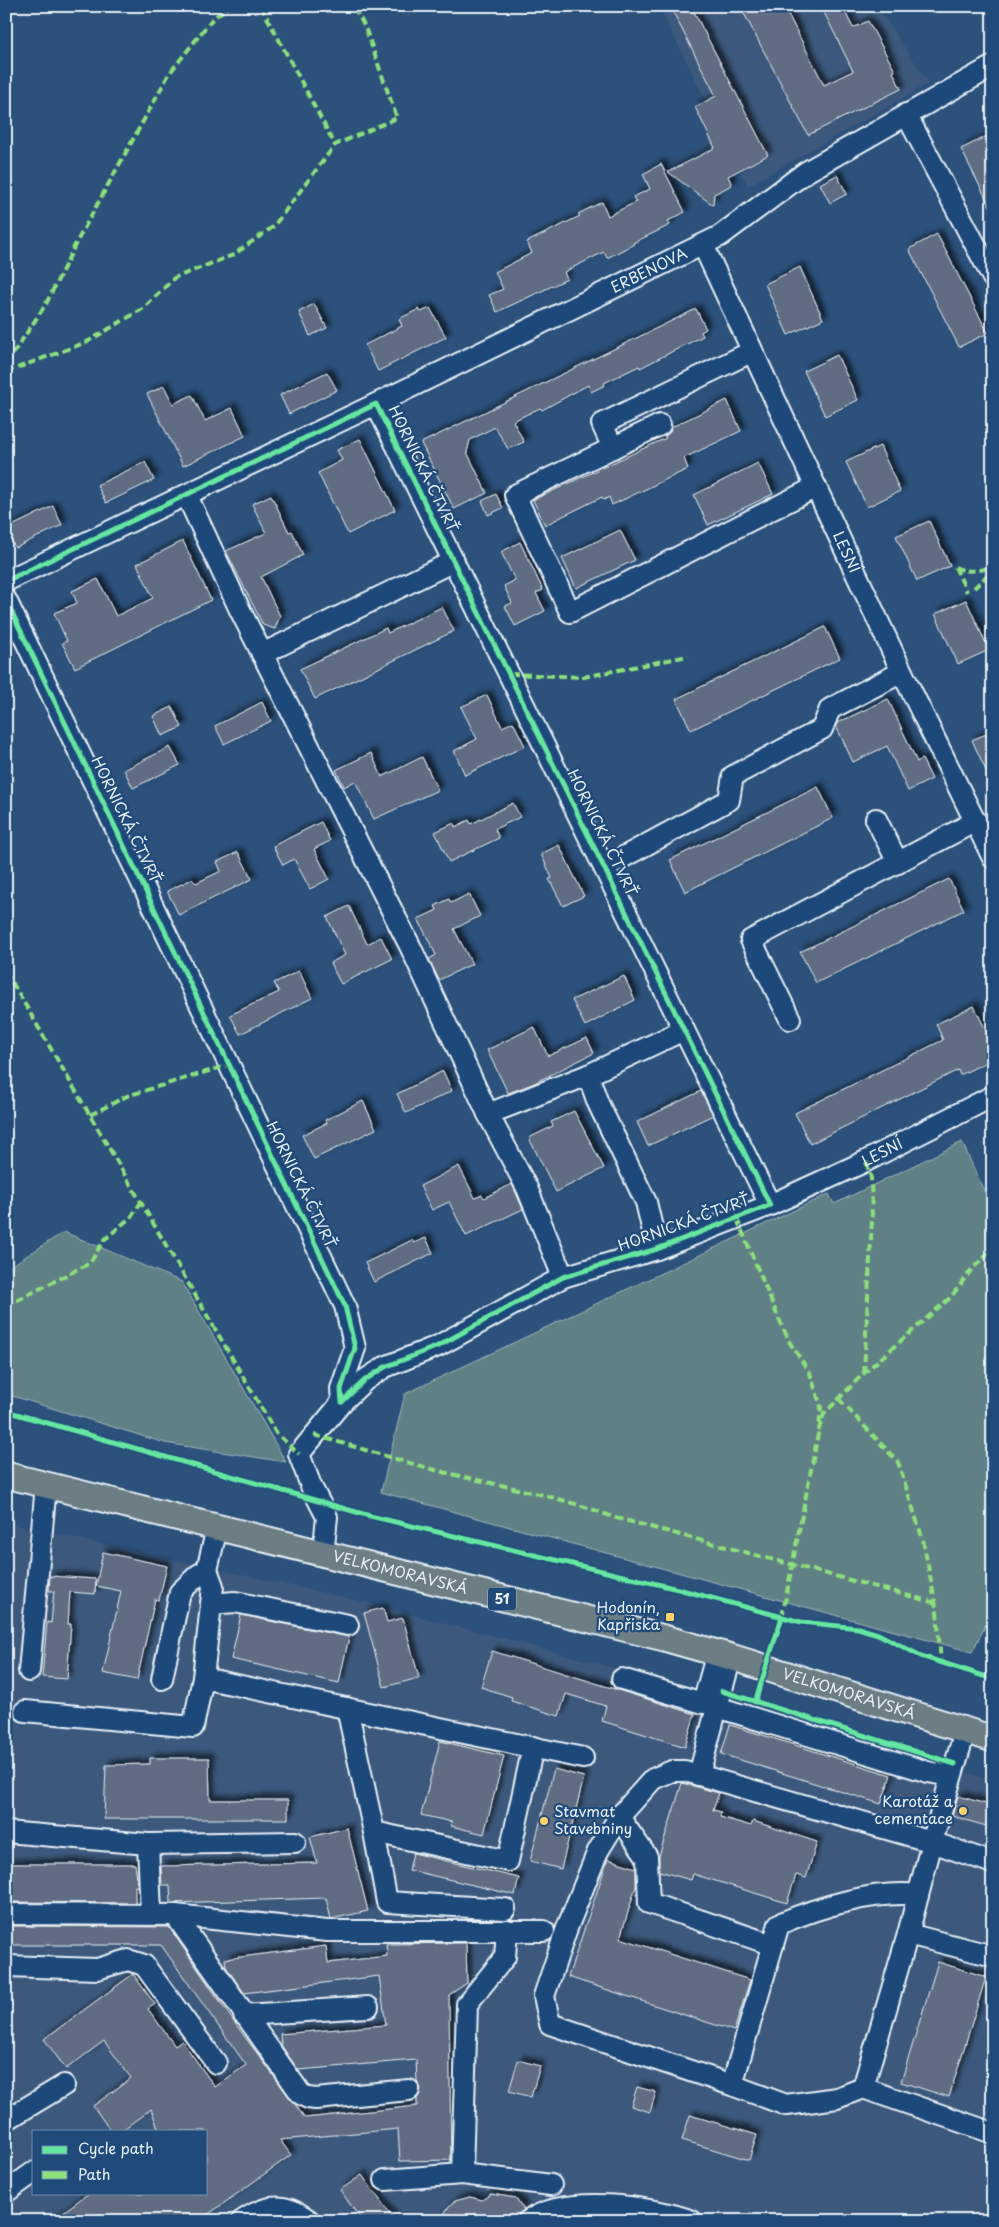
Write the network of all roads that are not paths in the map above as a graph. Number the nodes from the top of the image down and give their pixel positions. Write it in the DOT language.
graph roads {
  1 [pos="993,66"];
  2 [pos="906,114"];
  3 [pos="702,245"];
  4 [pos="993,278"];
  5 [pos="751,352"];
  6 [pos="376,404"];
  7 [pos="660,425"];
  8 [pos="613,448"];
  9 [pos="816,487"];
  10 [pos="187,496"];
  11 [pos="454,561"];
  12 [pos="6,581"];
  13 [pos="6,600"];
  14 [pos="262,654"];
  15 [pos="902,672"];
  16 [pos="876,819"];
  17 [pos="976,821"];
  18 [pos="990,845"];
  19 [pos="898,863"];
  20 [pos="605,867"];
  21 [pos="790,1019"];
  22 [pos="684,1030"];
  23 [pos="588,1075"];
  24 [pos="993,1096"];
  25 [pos="488,1114"];
  26 [pos="770,1205"];
  27 [pos="657,1249"];
  28 [pos="563,1278"];
  29 [pos="355,1348"];
  30 [pos="384,1367"];
  31 [pos="342,1402"];
  32 [pos="6,1475"];
  33 [pos="46,1485"];
  34 [pos="217,1528"];
  35 [pos="323,1555"];
  36 [pos="206,1570"];
  37 [pos="211,1604"];
  38 [pos="348,1625"];
  39 [pos="724,1655"];
  40 [pos="29,1670"];
  41 [pos="203,1678"];
  42 [pos="162,1679"];
  43 [pos="622,1679"];
  44 [pos="718,1707"];
  45 [pos="347,1708"];
  46 [pos="26,1711"];
  47 [pos="966,1731"];
  48 [pos="993,1740"];
  49 [pos="533,1747"];
  50 [pos="583,1758"];
  51 [pos="698,1775"];
  52 [pos="952,1776"];
  53 [pos="619,1817"];
  54 [pos="6,1832"];
  55 [pos="374,1832"];
  56 [pos="295,1842"];
  57 [pos="932,1842"];
  58 [pos="148,1844"];
  59 [pos="993,1863"];
  60 [pos="918,1895"];
  61 [pos="505,1909"];
  62 [pos="6,1914"];
  63 [pos="152,1914"];
  64 [pos="175,1915"];
  65 [pos="507,1930"];
  66 [pos="544,1931"];
  67 [pos="908,1934"];
  68 [pos="773,1945"];
  69 [pos="993,1956"];
  70 [pos="6,1966"];
  71 [pos="368,2008"];
  72 [pos="244,2015"];
  73 [pos="216,2063"];
  74 [pos="64,2084"];
  75 [pos="732,2085"];
  76 [pos="863,2088"];
  77 [pos="409,2090"];
  78 [pos="6,2120"];
  79 [pos="993,2133"];
  80 [pos="32,2173"];
  81 [pos="462,2174"];
  82 [pos="384,2180"];
  83 [pos="551,2185"];
  84 [pos="6,2192"];
  85 [pos="242,2221"];
  86 [pos="310,2221"];
  87 [pos="528,2221"];
  88 [pos="692,2221"];
  1 -- 2 [label="street, ERBENOVA"];
  2 -- 3 [label="street, ERBENOVA"];
  2 -- 4 [label="street"];
  3 -- 5 [label="street, LESNÍ"];
  3 -- 6 [label="street, ERBENOVA"];
  5 -- 8 [label="street"];
  5 -- 9 [label="street, LESNÍ"];
  6 -- 10 [label="street, HORNICKÁ ČTVRŤ"];
  6 -- 11 [label="street, HORNICKÁ ČTVRŤ"];
  7 -- 8 [label="street"];
  8 -- 9 [label="street"];
  9 -- 15 [label="street, LESNÍ"];
  10 -- 12 [label="street, HORNICKÁ ČTVRŤ"];
  10 -- 14 [label="street"];
  11 -- 14 [label="street"];
  11 -- 20 [label="street, HORNICKÁ ČTVRŤ"];
  13 -- 29 [label="street, HORNICKÁ ČTVRŤ"];
  14 -- 25 [label="street"];
  15 -- 17 [label="street, LESNÍ"];
  15 -- 20 [label="street"];
  16 -- 19 [label="street"];
  17 -- 18 [label="street, LESNÍ"];
  17 -- 19 [label="street"];
  19 -- 21 [label="street"];
  20 -- 22 [label="street, HORNICKÁ ČTVRŤ"];
  22 -- 23 [label="street"];
  22 -- 26 [label="street, HORNICKÁ ČTVRŤ"];
  23 -- 25 [label="street"];
  23 -- 27 [label="street"];
  24 -- 26 [label="street, LESNÍ"];
  25 -- 28 [label="street"];
  26 -- 27 [label="street, HORNICKÁ ČTVRŤ"];
  27 -- 28 [label="street, HORNICKÁ ČTVRŤ"];
  28 -- 30 [label="street, HORNICKÁ ČTVRŤ"];
  29 -- 30 [label="street"];
  29 -- 31 [label="street"];
  30 -- 31 [label="street, HORNICKÁ ČTVRŤ"];
  31 -- 35 [label="street, HORNICKÁ ČTVRŤ"];
  32 -- 33 [label="main road, VELKOMORAVSKÁ / 51"];
  33 -- 34 [label="main road, VELKOMORAVSKÁ / 51"];
  33 -- 40 [label="street"];
  34 -- 35 [label="main road, VELKOMORAVSKÁ / 51"];
  34 -- 36 [label="street"];
  35 -- 39 [label="main road, VELKOMORAVSKÁ / 51"];
  36 -- 37 [label="street"];
  36 -- 42 [label="street"];
  37 -- 38 [label="street"];
  37 -- 41 [label="street"];
  39 -- 43 [label="street"];
  39 -- 44 [label="street"];
  39 -- 47 [label="main road, VELKOMORAVSKÁ / 51"];
  41 -- 45 [label="street"];
  41 -- 46 [label="street"];
  44 -- 51 [label="street"];
  44 -- 52 [label="street"];
  45 -- 49 [label="street"];
  45 -- 55 [label="street"];
  47 -- 48 [label="main road, VELKOMORAVSKÁ / 51"];
  47 -- 52 [label="street"];
  49 -- 50 [label="street"];
  49 -- 55 [label="street"];
  51 -- 53 [label="street"];
  51 -- 57 [label="street"];
  52 -- 57 [label="street"];
  53 -- 68 [label="street"];
  53 -- 75 [label="street"];
  54 -- 58 [label="street"];
  55 -- 61 [label="street"];
  56 -- 58 [label="street"];
  57 -- 59 [label="street"];
  57 -- 60 [label="street"];
  58 -- 63 [label="street"];
  60 -- 67 [label="street"];
  60 -- 68 [label="street"];
  62 -- 63 [label="street"];
  63 -- 64 [label="street"];
  64 -- 65 [label="street"];
  64 -- 72 [label="street"];
  65 -- 66 [label="street"];
  65 -- 81 [label="street"];
  67 -- 69 [label="street"];
  67 -- 76 [label="street"];
  68 -- 75 [label="street"];
  70 -- 73 [label="street"];
  71 -- 72 [label="street"];
  72 -- 77 [label="street"];
  74 -- 78 [label="street"];
  75 -- 76 [label="street"];
  76 -- 79 [label="street"];
  80 -- 84 [label="street"];
  81 -- 82 [label="street"];
  81 -- 83 [label="street"];
  85 -- 86 [label="street"];
  87 -- 88 [label="street"];
}
